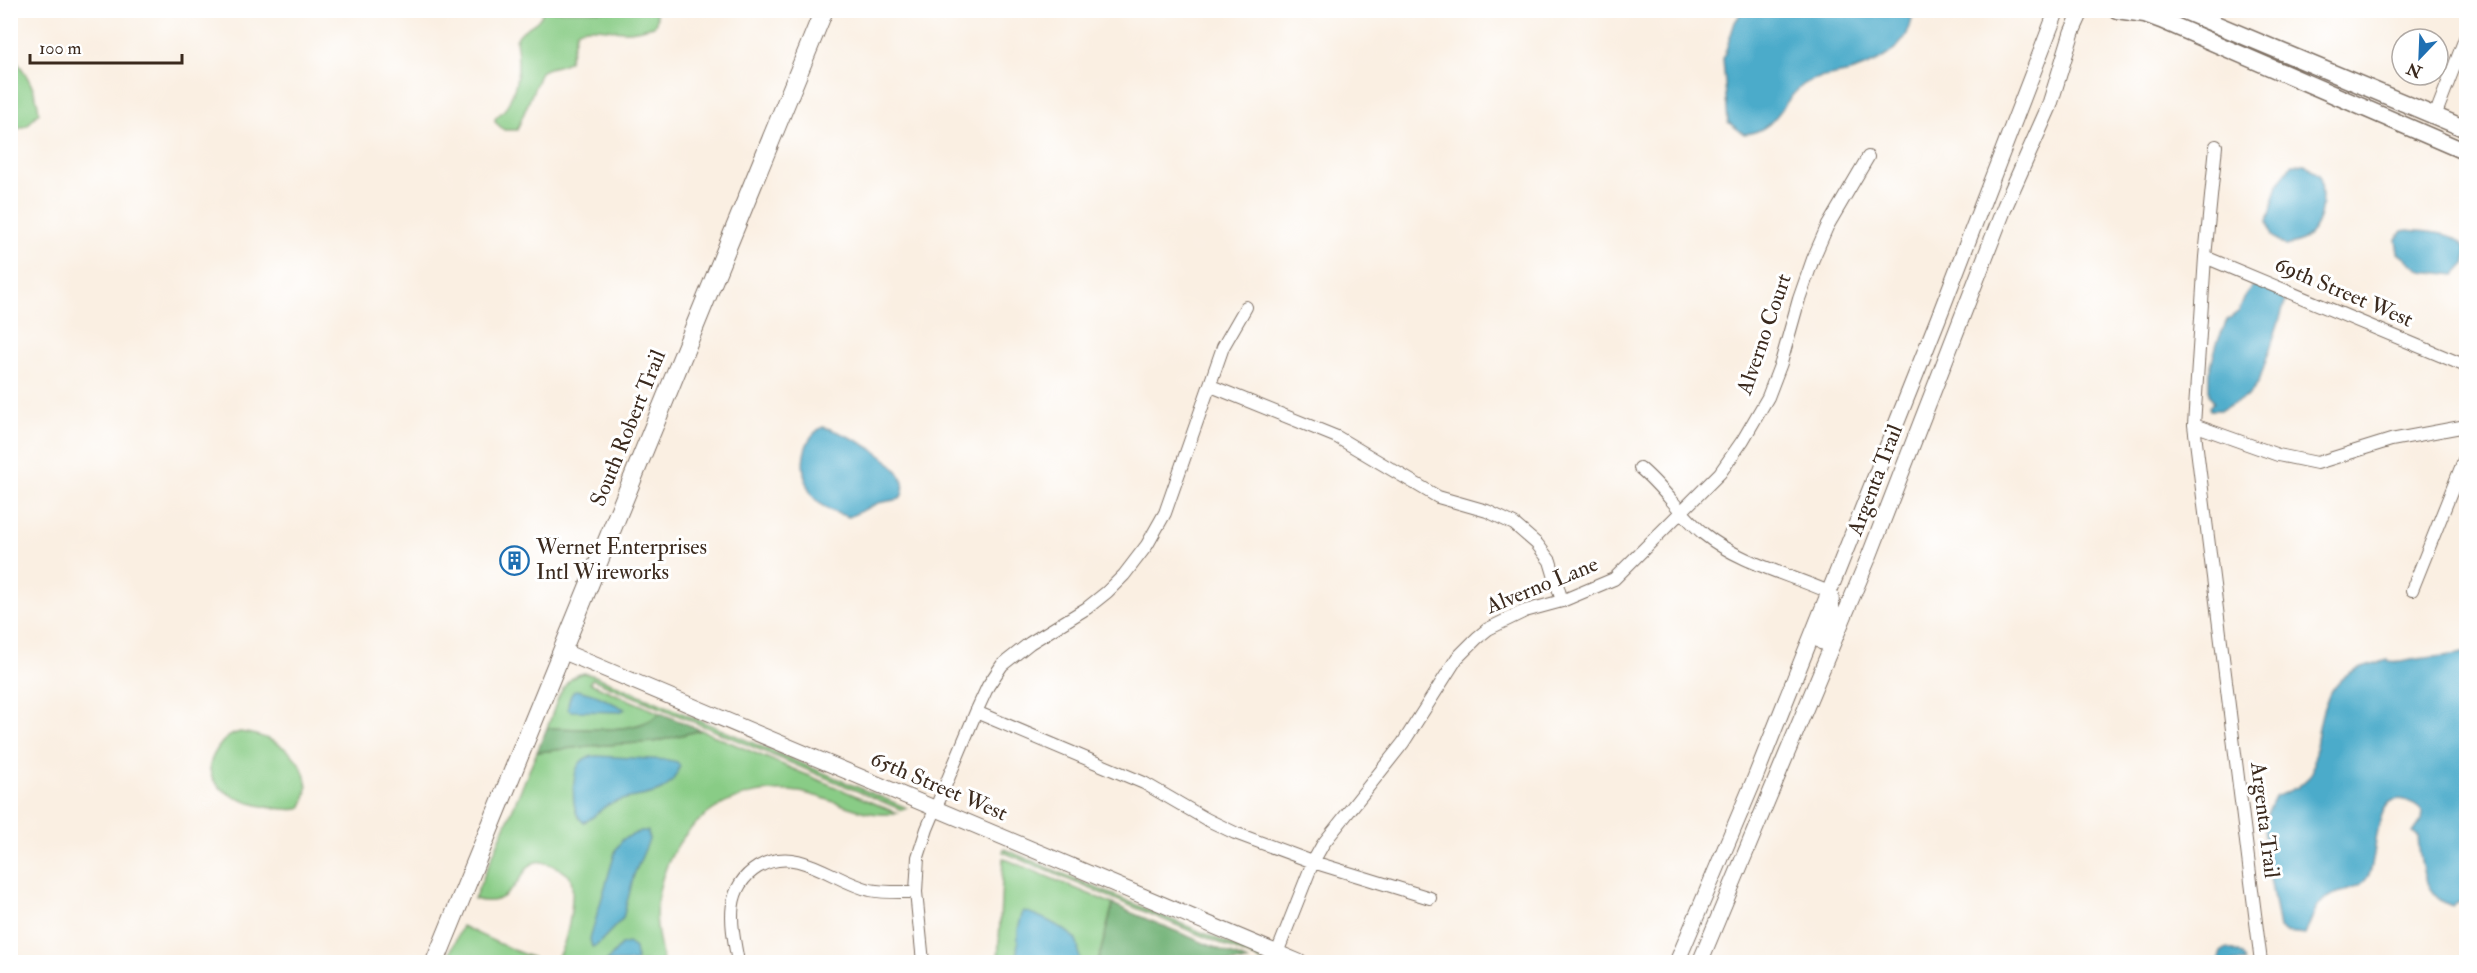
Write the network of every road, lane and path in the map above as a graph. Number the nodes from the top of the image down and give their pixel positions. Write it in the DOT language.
graph roads {
  1 [pos="824,10"];
  2 [pos="2057,10"];
  3 [pos="2082,10"];
  4 [pos="2117,10"];
  5 [pos="2182,10"];
  6 [pos="2466,36"];
  7 [pos="2435,116"];
  8 [pos="2466,129"];
  9 [pos="2216,146"];
  10 [pos="2466,152"];
  11 [pos="1868,157"];
  12 [pos="2205,257"];
  13 [pos="1246,307"];
  14 [pos="2466,366"];
  15 [pos="1211,386"];
  16 [pos="2194,425"];
  17 [pos="2466,426"];
  18 [pos="2466,455"];
  19 [pos="1640,468"];
  20 [pos="1681,513"];
  21 [pos="2412,590"];
  22 [pos="1829,592"];
  23 [pos="1562,601"];
  24 [pos="562,651"];
  25 [pos="976,712"];
  26 [pos="1791,742"];
  27 [pos="935,809"];
  28 [pos="1313,861"];
  29 [pos="916,891"];
  30 [pos="1430,898"];
  31 [pos="1277,953"];
  32 [pos="435,963"];
  33 [pos="738,963"];
  34 [pos="923,963"];
  35 [pos="1299,963"];
  36 [pos="1677,963"];
  37 [pos="1700,963"];
  38 [pos="2261,963"];
  1 -- 24 [label="main road, South Robert Trail"];
  2 -- 22 [label="street, Argenta Trail"];
  3 -- 26 [label="street, Argenta Trail"];
  4 -- 10 [label="main road"];
  5 -- 7 [label="main road"];
  6 -- 7 [label="street"];
  7 -- 8 [label="main road"];
  9 -- 12 [label="street, Argenta Trail"];
  11 -- 20 [label="street, Alverno Court"];
  12 -- 14 [label="street, 69th Street West"];
  12 -- 16 [label="street, Argenta Trail"];
  13 -- 15 [label="street"];
  15 -- 23 [label="street"];
  15 -- 25 [label="street"];
  16 -- 17 [label="street"];
  16 -- 38 [label="street, Argenta Trail"];
  18 -- 21 [label="street"];
  19 -- 20 [label="street"];
  20 -- 22 [label="street"];
  20 -- 23 [label="street, Alverno Lane"];
  22 -- 26 [label="street"];
  22 -- 36 [label="street, Argenta Trail"];
  23 -- 28 [label="street, Alverno Lane"];
  24 -- 27 [label="street, 65th Street West"];
  24 -- 32 [label="main road, South Robert Trail"];
  25 -- 27 [label="street"];
  25 -- 28 [label="street"];
  26 -- 37 [label="street, Argenta Trail"];
  27 -- 29 [label="street"];
  27 -- 31 [label="street, 65th Street West"];
  28 -- 30 [label="street"];
  28 -- 31 [label="street, Alverno Lane"];
  29 -- 33 [label="street"];
  29 -- 34 [label="street"];
  31 -- 35 [label="street, 65th Street West"];
}
